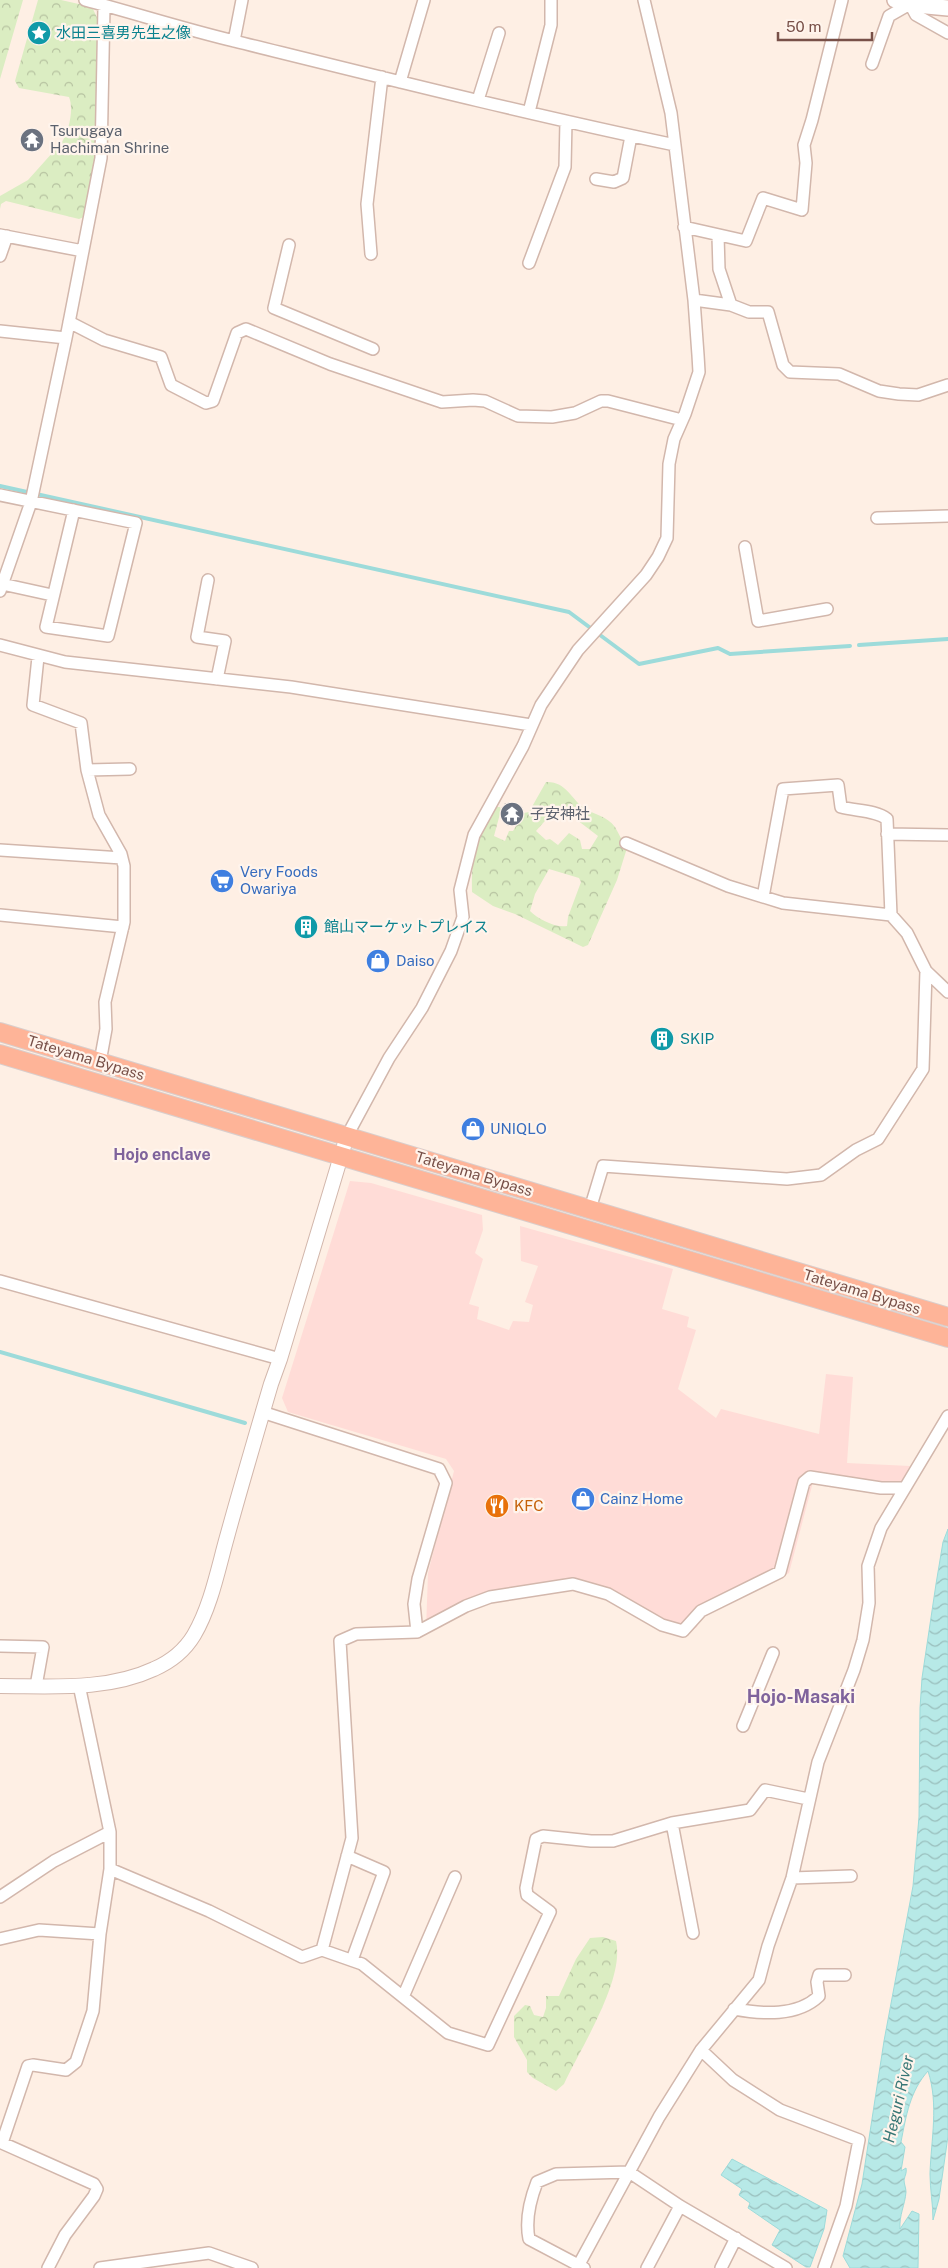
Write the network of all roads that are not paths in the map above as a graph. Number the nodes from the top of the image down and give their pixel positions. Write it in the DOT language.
graph roads {
  1 [pos="88,0"];
  2 [pos="242,0"];
  3 [pos="424,0"];
  4 [pos="551,0"];
  5 [pos="644,0"];
  6 [pos="842,0"];
  7 [pos="895,0"];
  8 [pos="911,2"];
  9 [pos="104,6"];
  10 [pos="948,8"];
  11 [pos="499,33"];
  12 [pos="948,33"];
  13 [pos="234,41"];
  14 [pos="872,64"];
  15 [pos="382,77"];
  16 [pos="400,82"];
  17 [pos="478,100"];
  18 [pos="529,112"];
  19 [pos="566,121"];
  20 [pos="631,136"];
  21 [pos="674,145"];
  22 [pos="596,179"];
  23 [pos="684,227"];
  24 [pos="3,235"];
  25 [pos="718,236"];
  26 [pos="289,245"];
  27 [pos="83,251"];
  28 [pos="371,254"];
  29 [pos="0,256"];
  30 [pos="529,263"];
  31 [pos="694,300"];
  32 [pos="731,305"];
  33 [pos="69,322"];
  34 [pos="0,331"];
  35 [pos="66,338"];
  36 [pos="373,349"];
  37 [pos="948,385"];
  38 [pos="682,420"];
  39 [pos="0,495"];
  40 [pos="32,496"];
  41 [pos="74,510"];
  42 [pos="948,516"];
  43 [pos="877,518"];
  44 [pos="745,547"];
  45 [pos="208,580"];
  46 [pos="1,587"];
  47 [pos="52,595"];
  48 [pos="826,609"];
  49 [pos="0,646"];
  50 [pos="38,657"];
  51 [pos="217,679"];
  52 [pos="531,725"];
  53 [pos="130,769"];
  54 [pos="87,770"];
  55 [pos="887,834"];
  56 [pos="948,835"];
  57 [pos="626,843"];
  58 [pos="0,850"];
  59 [pos="122,858"];
  60 [pos="764,897"];
  61 [pos="0,915"];
  62 [pos="890,915"];
  63 [pos="123,927"];
  64 [pos="926,971"];
  65 [pos="948,992"];
  66 [pos="0,1032"];
  67 [pos="0,1054"];
  68 [pos="100,1062"];
  69 [pos="347,1136"];
  70 [pos="341,1157"];
  71 [pos="590,1208"];
  72 [pos="0,1281"];
  73 [pos="948,1317"];
  74 [pos="948,1338"];
  75 [pos="280,1359"];
  76 [pos="262,1412"];
  77 [pos="948,1416"];
  78 [pos="905,1488"];
  79 [pos="417,1632"];
  80 [pos="0,1646"];
  81 [pos="772,1653"];
  82 [pos="79,1685"];
  83 [pos="0,1686"];
  84 [pos="36,1686"];
  85 [pos="743,1726"];
  86 [pos="808,1799"];
  87 [pos="672,1823"];
  88 [pos="110,1832"];
  89 [pos="347,1856"];
  90 [pos="110,1869"];
  91 [pos="851,1876"];
  92 [pos="455,1877"];
  93 [pos="792,1878"];
  94 [pos="0,1897"];
  95 [pos="693,1933"];
  96 [pos="100,1934"];
  97 [pos="0,1939"];
  98 [pos="322,1950"];
  99 [pos="352,1960"];
  100 [pos="845,1975"];
  101 [pos="404,1997"];
  102 [pos="734,2009"];
  103 [pos="701,2050"];
  104 [pos="629,2172"];
  105 [pos="680,2206"];
  106 [pos="736,2238"];
  107 [pos="579,2267"];
  108 [pos="48,2268"];
  109 [pos="100,2268"];
  110 [pos="252,2268"];
  111 [pos="647,2268"];
  112 [pos="720,2268"];
  113 [pos="786,2268"];
  114 [pos="824,2268"];
  1 -- 9 [label="street"];
  2 -- 13 [label="street"];
  3 -- 16 [label="street"];
  4 -- 18 [label="street"];
  5 -- 21 [label="street"];
  6 -- 25 [label="street"];
  7 -- 8 [label="main road"];
  8 -- 10 [label="main road"];
  8 -- 12 [label="street"];
  8 -- 14 [label="street"];
  9 -- 13 [label="street"];
  9 -- 27 [label="street"];
  11 -- 17 [label="street"];
  13 -- 15 [label="street"];
  15 -- 16 [label="street"];
  15 -- 28 [label="street"];
  16 -- 17 [label="street"];
  17 -- 18 [label="street"];
  18 -- 19 [label="street"];
  19 -- 20 [label="street"];
  19 -- 30 [label="street"];
  20 -- 21 [label="street"];
  20 -- 22 [label="street"];
  21 -- 23 [label="street"];
  23 -- 25 [label="street"];
  23 -- 31 [label="street"];
  24 -- 27 [label="street"];
  24 -- 29 [label="street"];
  25 -- 32 [label="street"];
  26 -- 36 [label="street"];
  27 -- 33 [label="street"];
  31 -- 32 [label="street"];
  31 -- 38 [label="street"];
  32 -- 37 [label="street"];
  33 -- 35 [label="street"];
  33 -- 38 [label="street"];
  34 -- 35 [label="street"];
  35 -- 40 [label="street"];
  38 -- 52 [label="street"];
  39 -- 40 [label="street"];
  40 -- 41 [label="street"];
  40 -- 46 [label="street"];
  41 -- 47 [label="street"];
  41 -- 47 [label="street"];
  42 -- 43 [label="street"];
  44 -- 48 [label="street"];
  45 -- 51 [label="street"];
  46 -- 47 [label="street"];
  49 -- 50 [label="street"];
  50 -- 51 [label="street"];
  50 -- 54 [label="street"];
  51 -- 52 [label="street"];
  52 -- 69 [label="street"];
  53 -- 54 [label="street"];
  54 -- 59 [label="street"];
  55 -- 56 [label="street"];
  55 -- 60 [label="street"];
  55 -- 62 [label="street"];
  57 -- 60 [label="street"];
  58 -- 59 [label="street"];
  59 -- 63 [label="street"];
  60 -- 62 [label="street"];
  61 -- 63 [label="street"];
  62 -- 64 [label="street"];
  63 -- 68 [label="street"];
  64 -- 65 [label="street"];
  64 -- 71 [label="street"];
  66 -- 68 [label="highway, Tateyama Bypass"];
  67 -- 70 [label="highway, Tateyama Bypass"];
  68 -- 69 [label="highway, Tateyama Bypass"];
  69 -- 70 [label="street"];
  69 -- 71 [label="highway, Tateyama Bypass"];
  70 -- 74 [label="highway, Tateyama Bypass"];
  70 -- 75 [label="street"];
  71 -- 73 [label="highway, Tateyama Bypass"];
  72 -- 75 [label="street"];
  75 -- 76 [label="street"];
  76 -- 79 [label="street"];
  76 -- 82 [label="street"];
  77 -- 78 [label="street"];
  78 -- 79 [label="street"];
  78 -- 86 [label="street"];
  79 -- 89 [label="street"];
  80 -- 84 [label="street"];
  81 -- 85 [label="street"];
  82 -- 84 [label="street"];
  82 -- 88 [label="street"];
  83 -- 84 [label="street"];
  86 -- 87 [label="street"];
  86 -- 93 [label="street"];
  87 -- 95 [label="street"];
  87 -- 101 [label="street"];
  88 -- 90 [label="street"];
  88 -- 94 [label="street"];
  89 -- 98 [label="street"];
  89 -- 99 [label="street"];
  90 -- 96 [label="street"];
  90 -- 98 [label="street"];
  91 -- 93 [label="street"];
  92 -- 101 [label="street"];
  93 -- 102 [label="street"];
  96 -- 97 [label="street"];
  96 -- 108 [label="street"];
  98 -- 99 [label="street"];
  99 -- 101 [label="street"];
  100 -- 102 [label="street"];
  102 -- 103 [label="street"];
  103 -- 104 [label="street"];
  103 -- 114 [label="street"];
  104 -- 105 [label="street"];
  104 -- 107 [label="street"];
  104 -- 107 [label="street"];
  105 -- 106 [label="street"];
  105 -- 111 [label="street"];
  106 -- 112 [label="street"];
  106 -- 113 [label="street"];
  109 -- 110 [label="street"];
}
